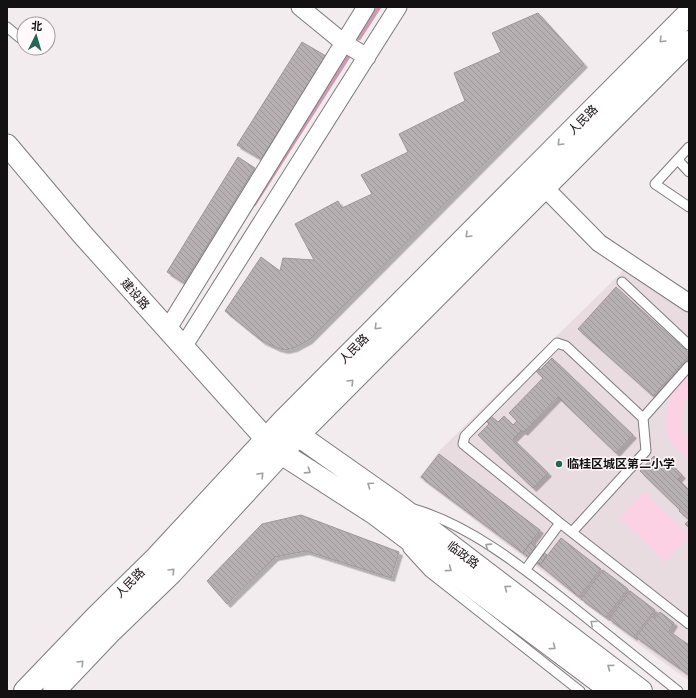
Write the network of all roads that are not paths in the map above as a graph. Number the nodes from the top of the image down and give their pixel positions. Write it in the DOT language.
graph roads {
  1 [pos="300,7"];
  2 [pos="366,7"];
  3 [pos="398,7"];
  4 [pos="689,13"];
  5 [pos="7,27"];
  6 [pos="16,35"];
  7 [pos="689,42"];
  8 [pos="344,43"];
  9 [pos="366,57"];
  10 [pos="7,145"];
  11 [pos="689,147"];
  12 [pos="678,160"];
  13 [pos="689,172"];
  14 [pos="545,188"];
  15 [pos="689,207"];
  16 [pos="622,282"];
  17 [pos="689,303"];
  18 [pos="167,330"];
  19 [pos="689,345"];
  20 [pos="183,347"];
  21 [pos="689,366"];
  22 [pos="643,418"];
  23 [pos="291,428"];
  24 [pos="274,446"];
  25 [pos="396,504"];
  26 [pos="374,513"];
  27 [pos="560,523"];
  28 [pos="572,532"];
  29 [pos="526,569"];
  30 [pos="689,624"];
  31 [pos="25,691"];
  32 [pos="54,691"];
  33 [pos="580,691"];
  34 [pos="612,691"];
  35 [pos="641,691"];
  36 [pos="678,691"];
  1 -- 8 [label="street"];
  2 -- 8 [label="street"];
  3 -- 9 [label="street"];
  4 -- 23 [label="main road, 人民路, one-way"];
  5 -- 6 [label="lane"];
  7 -- 14 [label="main road, 人民路"];
  8 -- 9 [label="street"];
  8 -- 18 [label="street"];
  9 -- 20 [label="street"];
  10 -- 18 [label="street, 建设路"];
  11 -- 12 [label="lane"];
  12 -- 13 [label="lane"];
  12 -- 15 [label="lane"];
  14 -- 17 [label="street"];
  23 -- 14 [label="main road, 人民路, one-way"];
  16 -- 19 [label="lane"];
  18 -- 20 [label="street, 建设路"];
  20 -- 24 [label="street, 建设路"];
  21 -- 22 [label="lane"];
  22 -- 27 [label="lane"];
  22 -- 28 [label="lane"];
  23 -- 24 [label="main road, 人民路"];
  25 -- 23 [label="main road, 临政路, one-way"];
  24 -- 26 [label="main road, 临政路, one-way"];
  24 -- 31 [label="main road, 人民路"];
  32 -- 24 [label="main road, 人民路, one-way"];
  29 -- 25 [label="lane, one-way"];
  35 -- 25 [label="main road, 临政路, one-way"];
  26 -- 33 [label="lane"];
  26 -- 34 [label="main road, 临政路, one-way"];
  27 -- 28 [label="lane"];
  27 -- 29 [label="lane"];
  28 -- 30 [label="lane"];
  36 -- 29 [label="lane, one-way"];
}
